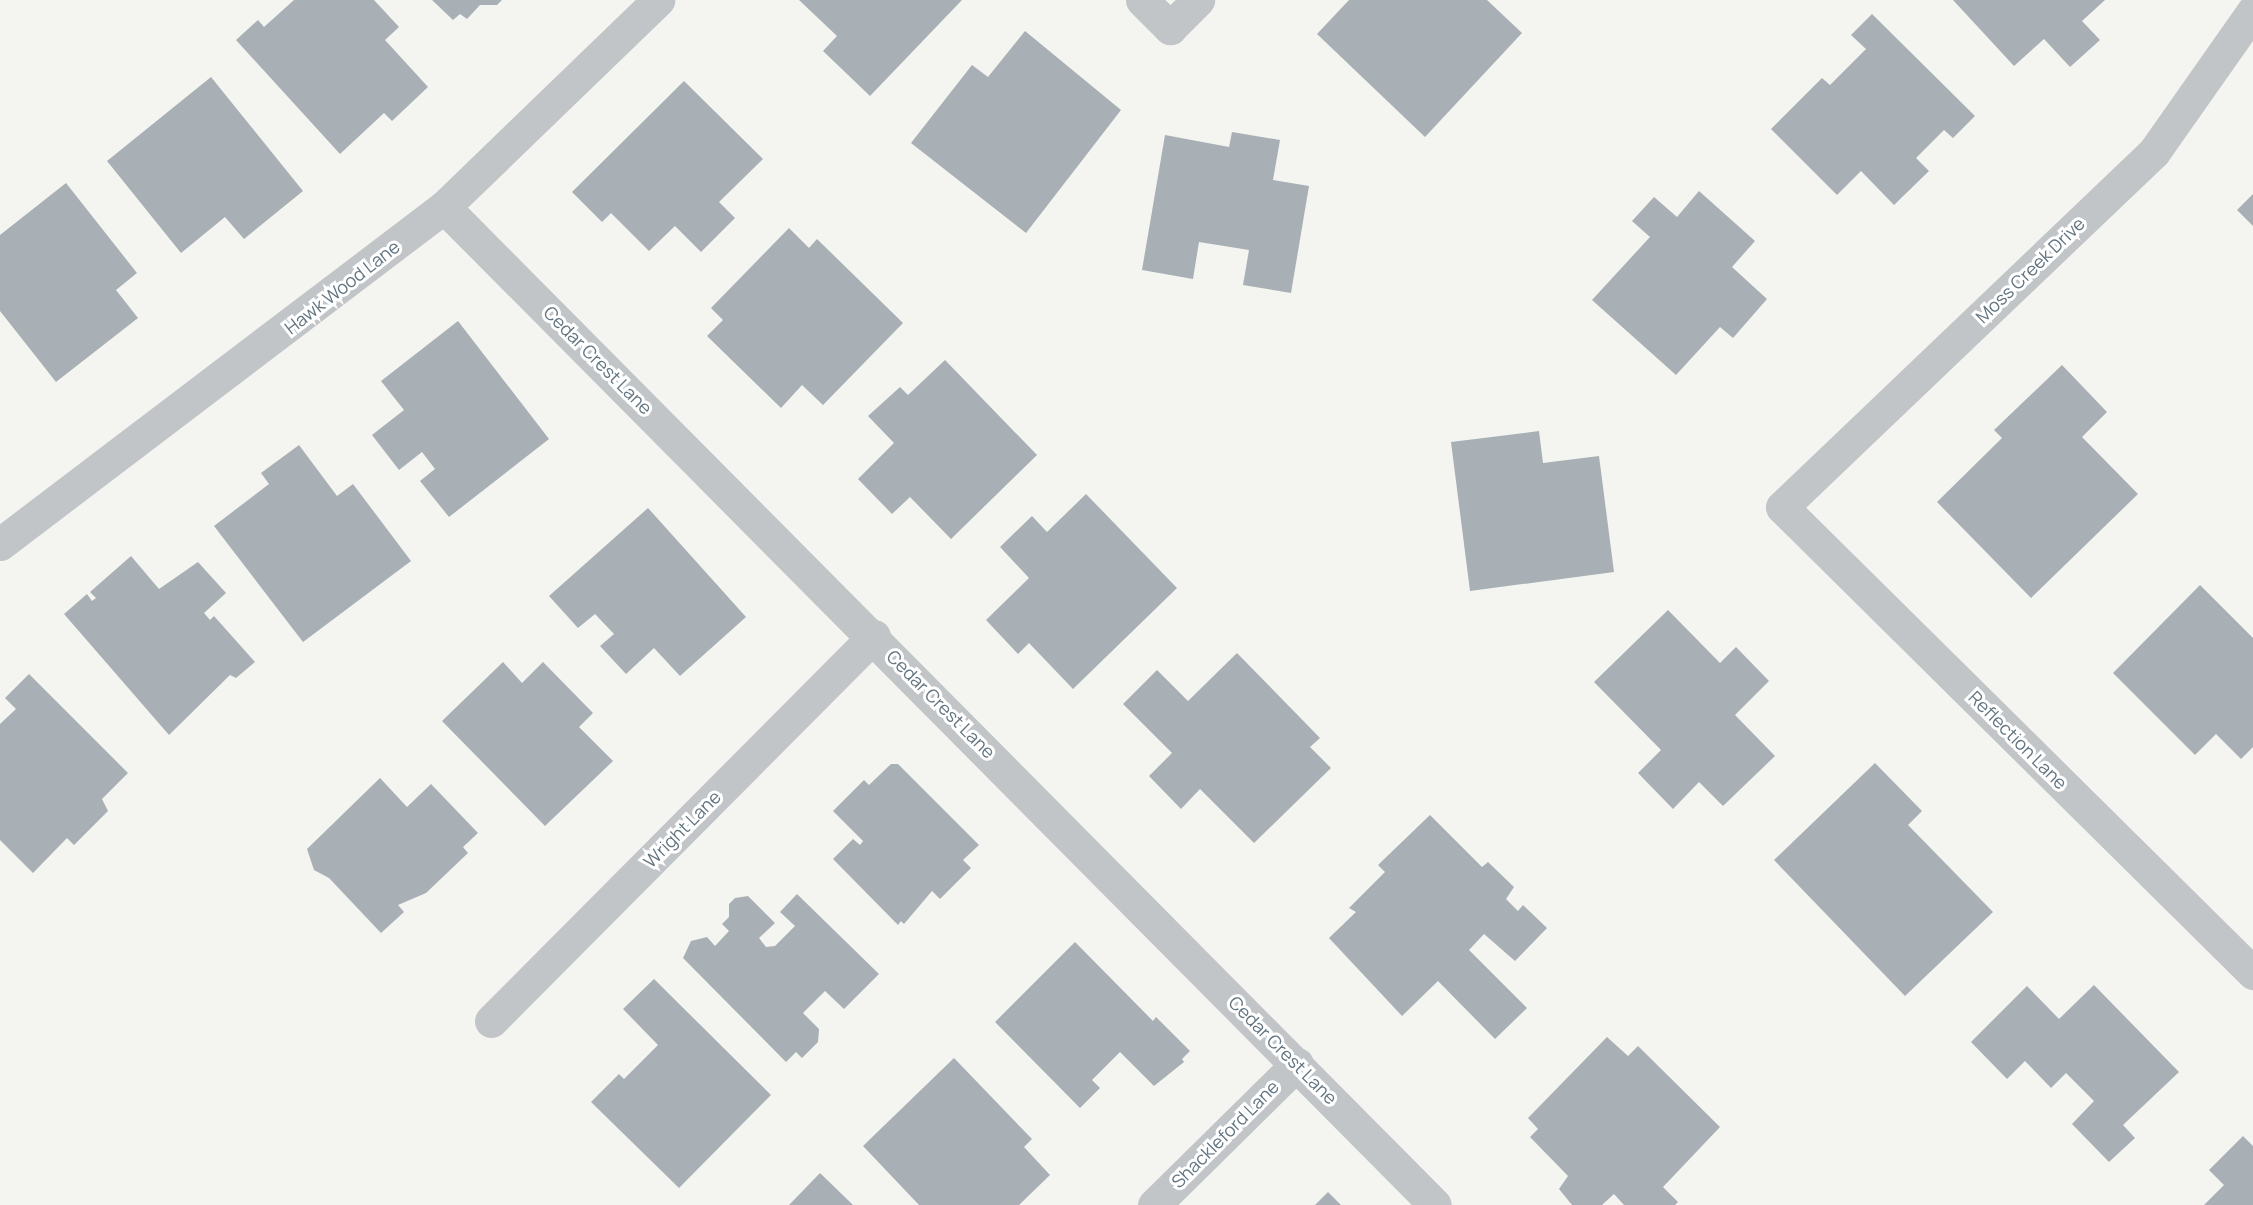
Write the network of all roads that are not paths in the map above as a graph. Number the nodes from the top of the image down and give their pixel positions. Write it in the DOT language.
graph roads {
  1 [pos="658,0"];
  2 [pos="1142,0"];
  3 [pos="1198,0"];
  4 [pos="2253,11"];
  5 [pos="444,207"];
  6 [pos="1782,507"];
  7 [pos="0,544"];
  8 [pos="874,636"];
  9 [pos="2253,973"];
  10 [pos="491,1021"];
  11 [pos="1297,1064"];
  12 [pos="1154,1205"];
  13 [pos="1435,1205"];
  1 -- 5 [label="street, Hawk Wood Lane"];
  2 -- 3 [label="street"];
  4 -- 6 [label="street, Moss Creek Drive"];
  5 -- 7 [label="street, Hawk Wood Lane"];
  5 -- 8 [label="street, Cedar Crest Lane"];
  6 -- 9 [label="street, Reflection Lane"];
  8 -- 10 [label="street, Wright Lane"];
  8 -- 11 [label="street, Cedar Crest Lane"];
  11 -- 12 [label="street, Shackleford Lane"];
  11 -- 13 [label="street, Cedar Crest Lane"];
}
